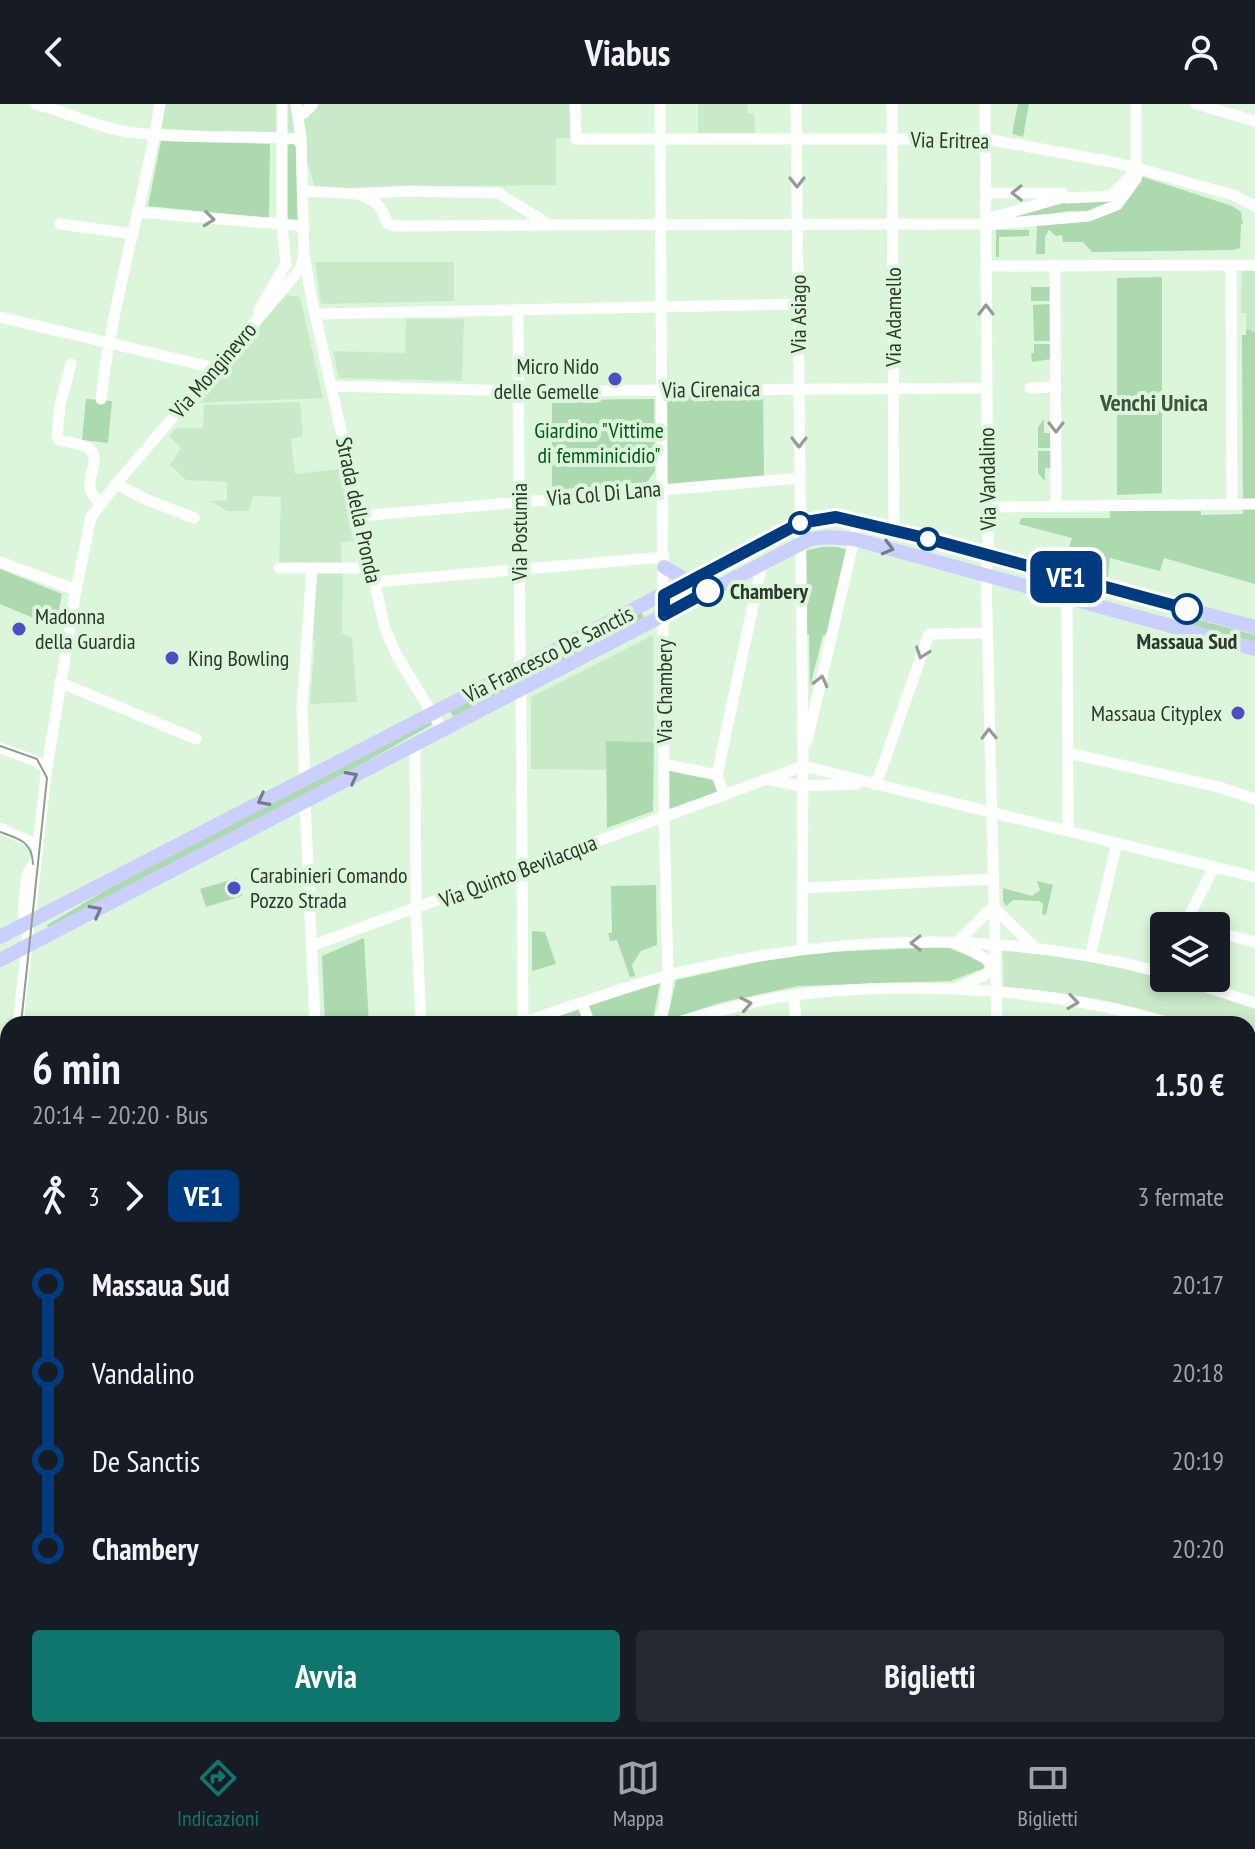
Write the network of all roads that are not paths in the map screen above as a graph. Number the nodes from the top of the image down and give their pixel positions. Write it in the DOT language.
graph roads {
  1 [pos="36,104"];
  2 [pos="160,104"];
  3 [pos="282,104"];
  4 [pos="313,104"];
  5 [pos="575,104"];
  6 [pos="660,104"];
  7 [pos="796,104"];
  8 [pos="892,104"];
  9 [pos="985,104"];
  10 [pos="1136,104"];
  11 [pos="1196,104"];
  12 [pos="297,109"];
  13 [pos="1230,109"];
  14 [pos="1255,121"];
  15 [pos="154,134"];
  16 [pos="281,138"];
  17 [pos="301,139"];
  18 [pos="892,139"];
  19 [pos="986,139"];
  20 [pos="660,140"];
  21 [pos="797,140"];
  22 [pos="1137,169"];
  23 [pos="303,191"];
  24 [pos="986,193"];
  25 [pos="359,194"];
  26 [pos="1233,195"];
  27 [pos="1255,196"];
  28 [pos="1067,198"];
  29 [pos="1255,206"];
  30 [pos="137,212"];
  31 [pos="986,222"];
  32 [pos="797,223"];
  33 [pos="893,223"];
  34 [pos="60,224"];
  35 [pos="661,224"];
  36 [pos="550,225"];
  37 [pos="282,226"];
  38 [pos="304,226"];
  39 [pos="133,234"];
  40 [pos="304,254"];
  41 [pos="287,255"];
  42 [pos="1055,265"];
  43 [pos="1231,265"];
  44 [pos="1255,265"];
  45 [pos="986,266"];
  46 [pos="295,275"];
  47 [pos="286,286"];
  48 [pos="307,292"];
  49 [pos="798,304"];
  50 [pos="662,308"];
  51 [pos="518,309"];
  52 [pos="316,314"];
  53 [pos="0,317"];
  54 [pos="251,325"];
  55 [pos="107,342"];
  56 [pos="71,364"];
  57 [pos="215,368"];
  58 [pos="332,386"];
  59 [pos="1056,387"];
  60 [pos="799,388"];
  61 [pos="893,388"];
  62 [pos="986,388"];
  63 [pos="1030,388"];
  64 [pos="662,390"];
  65 [pos="518,391"];
  66 [pos="101,399"];
  67 [pos="800,478"];
  68 [pos="116,484"];
  69 [pos="663,488"];
  70 [pos="519,500"];
  71 [pos="100,502"];
  72 [pos="1232,504"];
  73 [pos="1255,504"];
  74 [pos="1056,506"];
  75 [pos="988,507"];
  76 [pos="360,516"];
  77 [pos="194,518"];
  78 [pos="858,522"];
  79 [pos="800,523"];
  80 [pos="894,530"];
  81 [pos="854,539"];
  82 [pos="800,542"];
  83 [pos="987,555"];
  84 [pos="0,562"];
  85 [pos="664,562"];
  86 [pos="762,563"];
  87 [pos="279,568"];
  88 [pos="312,568"];
  89 [pos="371,568"];
  90 [pos="519,570"];
  91 [pos="986,575"];
  92 [pos="374,582"];
  93 [pos="690,582"];
  94 [pos="76,590"];
  95 [pos="664,595"];
  96 [pos="1067,598"];
  97 [pos="1187,609"];
  98 [pos="664,615"];
  99 [pos="1255,627"];
  100 [pos="1181,629"];
  101 [pos="987,633"];
  102 [pos="1255,649"];
  103 [pos="520,667"];
  104 [pos="59,682"];
  105 [pos="521,690"];
  106 [pos="432,714"];
  107 [pos="443,731"];
  108 [pos="196,739"];
  109 [pos="415,745"];
  110 [pos="0,748"];
  111 [pos="1068,753"];
  112 [pos="803,762"];
  113 [pos="664,764"];
  114 [pos="46,769"];
  115 [pos="717,775"];
  116 [pos="305,778"];
  117 [pos="768,779"];
  118 [pos="873,784"];
  119 [pos="802,786"];
  120 [pos="724,795"];
  121 [pos="1255,799"];
  122 [pos="305,802"];
  123 [pos="991,812"];
  124 [pos="664,816"];
  125 [pos="0,828"];
  126 [pos="1068,831"];
  127 [pos="1117,843"];
  128 [pos="38,845"];
  129 [pos="37,859"];
  130 [pos="1214,867"];
  131 [pos="521,870"];
  132 [pos="1255,877"];
  133 [pos="992,879"];
  134 [pos="802,888"];
  135 [pos="993,907"];
  136 [pos="416,910"];
  137 [pos="1193,912"];
  138 [pos="30,922"];
  139 [pos="1230,936"];
  140 [pos="0,937"];
  141 [pos="1255,942"];
  142 [pos="956,943"];
  143 [pos="994,945"];
  144 [pos="311,946"];
  145 [pos="27,947"];
  146 [pos="1035,948"];
  147 [pos="802,949"];
  148 [pos="1090,956"];
  149 [pos="0,960"];
  150 [pos="994,967"];
  151 [pos="1150,968"];
  152 [pos="668,975"];
  153 [pos="956,988"];
  154 [pos="1222,992"];
  155 [pos="996,993"];
  156 [pos="794,995"];
  157 [pos="582,1003"];
  158 [pos="1255,1003"];
  159 [pos="19,1016"];
  160 [pos="315,1016"];
  161 [pos="421,1016"];
  162 [pos="520,1016"];
  163 [pos="542,1016"];
  164 [pos="587,1016"];
  165 [pos="661,1016"];
  166 [pos="698,1016"];
  167 [pos="795,1016"];
  168 [pos="997,1016"];
  169 [pos="1120,1016"];
  170 [pos="0,1247"];
  171 [pos="0,1271"];
  1 -- 15 [label="street"];
  2 -- 15 [label="street"];
  3 -- 16 [label="street"];
  4 -- 12 [label="street, Strada della Pronda"];
  5 -- 20 [label="street"];
  6 -- 20 [label="street, Via Chambery"];
  7 -- 21 [label="street, Via Asiago"];
  8 -- 18 [label="street, Via Adamello"];
  9 -- 19 [label="street, Via Vandalino"];
  10 -- 22 [label="street"];
  11 -- 13 [label="street"];
  12 -- 17 [label="street, Strada della Pronda"];
  13 -- 14 [label="street"];
  15 -- 16 [label="street"];
  15 -- 30 [label="street"];
  16 -- 17 [label="street"];
  16 -- 37 [label="street"];
  17 -- 23 [label="street, Strada della Pronda"];
  18 -- 19 [label="street, Via Eritrea"];
  18 -- 21 [label="street, Via Eritrea"];
  18 -- 33 [label="street, Via Adamello"];
  19 -- 22 [label="street, Via Eritrea"];
  19 -- 24 [label="street, Via Vandalino"];
  20 -- 21 [label="street, Via Eritrea"];
  20 -- 35 [label="street, Via Chambery"];
  21 -- 32 [label="street, Via Asiago, one-way"];
  22 -- 26 [label="street, Via Eritrea"];
  22 -- 28 [label="street"];
  22 -- 31 [label="street"];
  23 -- 25 [label="street"];
  23 -- 38 [label="street, Strada della Pronda"];
  28 -- 24 [label="street, one-way"];
  24 -- 31 [label="street, Via Vandalino"];
  25 -- 36 [label="street"];
  25 -- 36 [label="street"];
  26 -- 27 [label="street"];
  26 -- 29 [label="street"];
  28 -- 31 [label="street"];
  30 -- 37 [label="street, one-way"];
  30 -- 39 [label="street"];
  31 -- 33 [label="street"];
  31 -- 45 [label="street, Via Vandalino"];
  32 -- 33 [label="street"];
  32 -- 35 [label="street"];
  32 -- 49 [label="street, Via Asiago"];
  33 -- 61 [label="street, Via Adamello"];
  34 -- 39 [label="street"];
  35 -- 36 [label="street"];
  35 -- 50 [label="street, Via Chambery"];
  37 -- 38 [label="street"];
  37 -- 41 [label="street, Strada della Pronda"];
  38 -- 40 [label="street, Strada della Pronda"];
  39 -- 55 [label="street"];
  40 -- 46 [label="street, Via Monginevro"];
  40 -- 48 [label="street, Strada della Pronda"];
  41 -- 46 [label="street, Strada della Pronda"];
  41 -- 54 [label="street"];
  42 -- 43 [label="street"];
  42 -- 45 [label="street"];
  42 -- 59 [label="street"];
  43 -- 44 [label="street"];
  43 -- 72 [label="street"];
  62 -- 45 [label="street, Via Vandalino, one-way"];
  46 -- 47 [label="street, Via Monginevro"];
  46 -- 48 [label="street, Strada della Pronda"];
  47 -- 48 [label="street"];
  47 -- 54 [label="street, Via Monginevro"];
  48 -- 52 [label="street, Strada della Pronda"];
  49 -- 50 [label="street"];
  49 -- 60 [label="street, Via Asiago"];
  50 -- 51 [label="street"];
  50 -- 64 [label="street, Via Chambery"];
  51 -- 52 [label="street"];
  51 -- 65 [label="street"];
  52 -- 58 [label="street, Strada della Pronda"];
  53 -- 55 [label="street"];
  54 -- 57 [label="street, Via Monginevro"];
  55 -- 57 [label="street"];
  55 -- 66 [label="street"];
  56 -- 71 [label="street"];
  57 -- 68 [label="street, Via Monginevro"];
  58 -- 65 [label="street"];
  58 -- 76 [label="street, Strada della Pronda"];
  59 -- 63 [label="street"];
  59 -- 74 [label="street, one-way"];
  60 -- 61 [label="street, Via Cirenaica"];
  60 -- 64 [label="street, Via Cirenaica"];
  60 -- 67 [label="street, Via Asiago, one-way"];
  61 -- 62 [label="street, Via Cirenaica"];
  61 -- 80 [label="street, Via Adamello"];
  62 -- 75 [label="street, Via Vandalino"];
  64 -- 65 [label="street, Via Cirenaica"];
  64 -- 69 [label="street, Via Chambery"];
  65 -- 70 [label="street, Via Postumia"];
  67 -- 69 [label="street, Via Col Di Lana"];
  67 -- 79 [label="street, Via Asiago"];
  68 -- 71 [label="street, Via Monginevro"];
  68 -- 77 [label="street"];
  69 -- 70 [label="street, Via Col Di Lana"];
  69 -- 85 [label="street, Via Chambery"];
  70 -- 76 [label="street, Via Col Di Lana"];
  70 -- 90 [label="street, Via Postumia"];
  71 -- 94 [label="street, Via Monginevro"];
  72 -- 73 [label="street"];
  72 -- 74 [label="street"];
  74 -- 75 [label="street"];
  75 -- 83 [label="street, Via Vandalino"];
  76 -- 89 [label="street, Strada della Pronda"];
  78 -- 79 [label="main road, Via Francesco De Sanctis"];
  78 -- 80 [label="main road, Via Francesco De Sanctis"];
  78 -- 81 [label="street"];
  79 -- 82 [label="street, Via Asiago"];
  79 -- 93 [label="main road, Via Francesco De Sanctis"];
  80 -- 83 [label="main road, Via Francesco De Sanctis"];
  81 -- 82 [label="main road, Via Francesco De Sanctis"];
  81 -- 91 [label="main road, Via Francesco De Sanctis, one-way"];
  112 -- 81 [label="street, one-way"];
  82 -- 86 [label="main road, Via Francesco De Sanctis"];
  82 -- 112 [label="street, Via Asiago"];
  83 -- 91 [label="street, Via Vandalino"];
  83 -- 97 [label="main road, Via Francesco De Sanctis"];
  84 -- 94 [label="street"];
  85 -- 90 [label="street"];
  85 -- 93 [label="main road"];
  85 -- 95 [label="street, Via Chambery"];
  86 -- 98 [label="main road, Via Francesco De Sanctis"];
  86 -- 115 [label="street"];
  87 -- 88 [label="street"];
  88 -- 89 [label="street"];
  88 -- 116 [label="street"];
  89 -- 92 [label="street, Strada della Pronda"];
  90 -- 92 [label="street"];
  90 -- 103 [label="street, Via Postumia"];
  91 -- 96 [label="main road, Via Francesco De Sanctis"];
  91 -- 101 [label="street, Via Vandalino"];
  92 -- 106 [label="street, Strada della Pronda"];
  93 -- 95 [label="main road, Via Francesco De Sanctis"];
  94 -- 104 [label="street, Via Monginevro"];
  95 -- 98 [label="street, Via Chambery"];
  95 -- 103 [label="main road, Via Francesco De Sanctis"];
  96 -- 100 [label="main road, Via Francesco De Sanctis"];
  96 -- 111 [label="street"];
  97 -- 99 [label="main road, Via Francesco De Sanctis"];
  97 -- 100 [label="main road"];
  98 -- 105 [label="main road, Via Francesco De Sanctis"];
  98 -- 113 [label="street, Via Chambery"];
  100 -- 102 [label="main road, Via Francesco De Sanctis"];
  101 -- 118 [label="street, one-way"];
  123 -- 101 [label="street, Via Vandalino, one-way"];
  103 -- 106 [label="main road, Via Francesco De Sanctis"];
  104 -- 108 [label="street"];
  104 -- 114 [label="street, Via Monginevro"];
  105 -- 107 [label="main road, Via Francesco De Sanctis"];
  105 -- 131 [label="street"];
  106 -- 107 [label="street"];
  106 -- 116 [label="main road, Via Francesco De Sanctis"];
  107 -- 109 [label="main road, Via Francesco De Sanctis"];
  122 -- 109 [label="main road, Via Francesco De Sanctis, one-way"];
  109 -- 136 [label="street"];
  110 -- 114 [label="street"];
  111 -- 121 [label="street"];
  111 -- 126 [label="street"];
  112 -- 117 [label="street, Via Quinto Bevilacqua"];
  112 -- 118 [label="street"];
  112 -- 119 [label="street"];
  113 -- 115 [label="street"];
  113 -- 124 [label="street, Via Chambery"];
  114 -- 128 [label="street, Via Monginevro"];
  114 -- 129 [label="street, Via Monginevro"];
  115 -- 120 [label="street"];
  116 -- 138 [label="main road, Via Francesco De Sanctis, one-way"];
  117 -- 119 [label="street"];
  117 -- 120 [label="street, Via Quinto Bevilacqua"];
  118 -- 119 [label="street"];
  118 -- 123 [label="street"];
  119 -- 134 [label="street"];
  120 -- 124 [label="street, Via Quinto Bevilacqua"];
  122 -- 144 [label="street"];
  145 -- 122 [label="main road, Via Francesco De Sanctis, one-way"];
  123 -- 126 [label="street"];
  123 -- 133 [label="street, Via Vandalino"];
  124 -- 131 [label="street, Via Quinto Bevilacqua"];
  124 -- 152 [label="street, Via Chambery"];
  125 -- 128 [label="street"];
  126 -- 127 [label="street"];
  127 -- 130 [label="street"];
  127 -- 148 [label="street"];
  128 -- 129 [label="street, Via Monginevro"];
  129 -- 138 [label="street, Via Monginevro"];
  130 -- 132 [label="street"];
  130 -- 137 [label="street"];
  131 -- 136 [label="street, Via Quinto Bevilacqua"];
  131 -- 162 [label="street"];
  133 -- 134 [label="street"];
  133 -- 135 [label="street, Via Vandalino"];
  134 -- 147 [label="street"];
  135 -- 142 [label="street"];
  135 -- 143 [label="street, Via Vandalino"];
  135 -- 146 [label="street"];
  136 -- 144 [label="street, Via Quinto Bevilacqua"];
  136 -- 161 [label="street"];
  138 -- 140 [label="main road, Via Francesco De Sanctis"];
  138 -- 145 [label="street, Via Monginevro"];
  139 -- 141 [label="street"];
  142 -- 143 [label="street"];
  142 -- 147 [label="street, one-way"];
  142 -- 150 [label="street"];
  143 -- 146 [label="street"];
  143 -- 150 [label="street, Via Vandalino"];
  144 -- 160 [label="street"];
  145 -- 149 [label="main road, Via Francesco De Sanctis"];
  145 -- 159 [label="street, Via Monginevro"];
  146 -- 148 [label="street"];
  147 -- 152 [label="street"];
  148 -- 151 [label="street"];
  150 -- 153 [label="street"];
  150 -- 155 [label="street, Via Vandalino"];
  152 -- 157 [label="street"];
  152 -- 165 [label="street, Via Chambery"];
  153 -- 155 [label="street"];
  153 -- 156 [label="street"];
  154 -- 158 [label="street"];
  155 -- 168 [label="street, Via Vandalino"];
  155 -- 169 [label="street, one-way"];
  166 -- 156 [label="street, one-way"];
  156 -- 167 [label="street"];
  157 -- 163 [label="street"];
  157 -- 164 [label="street"];
  170 -- 171 [label="street"];
}
